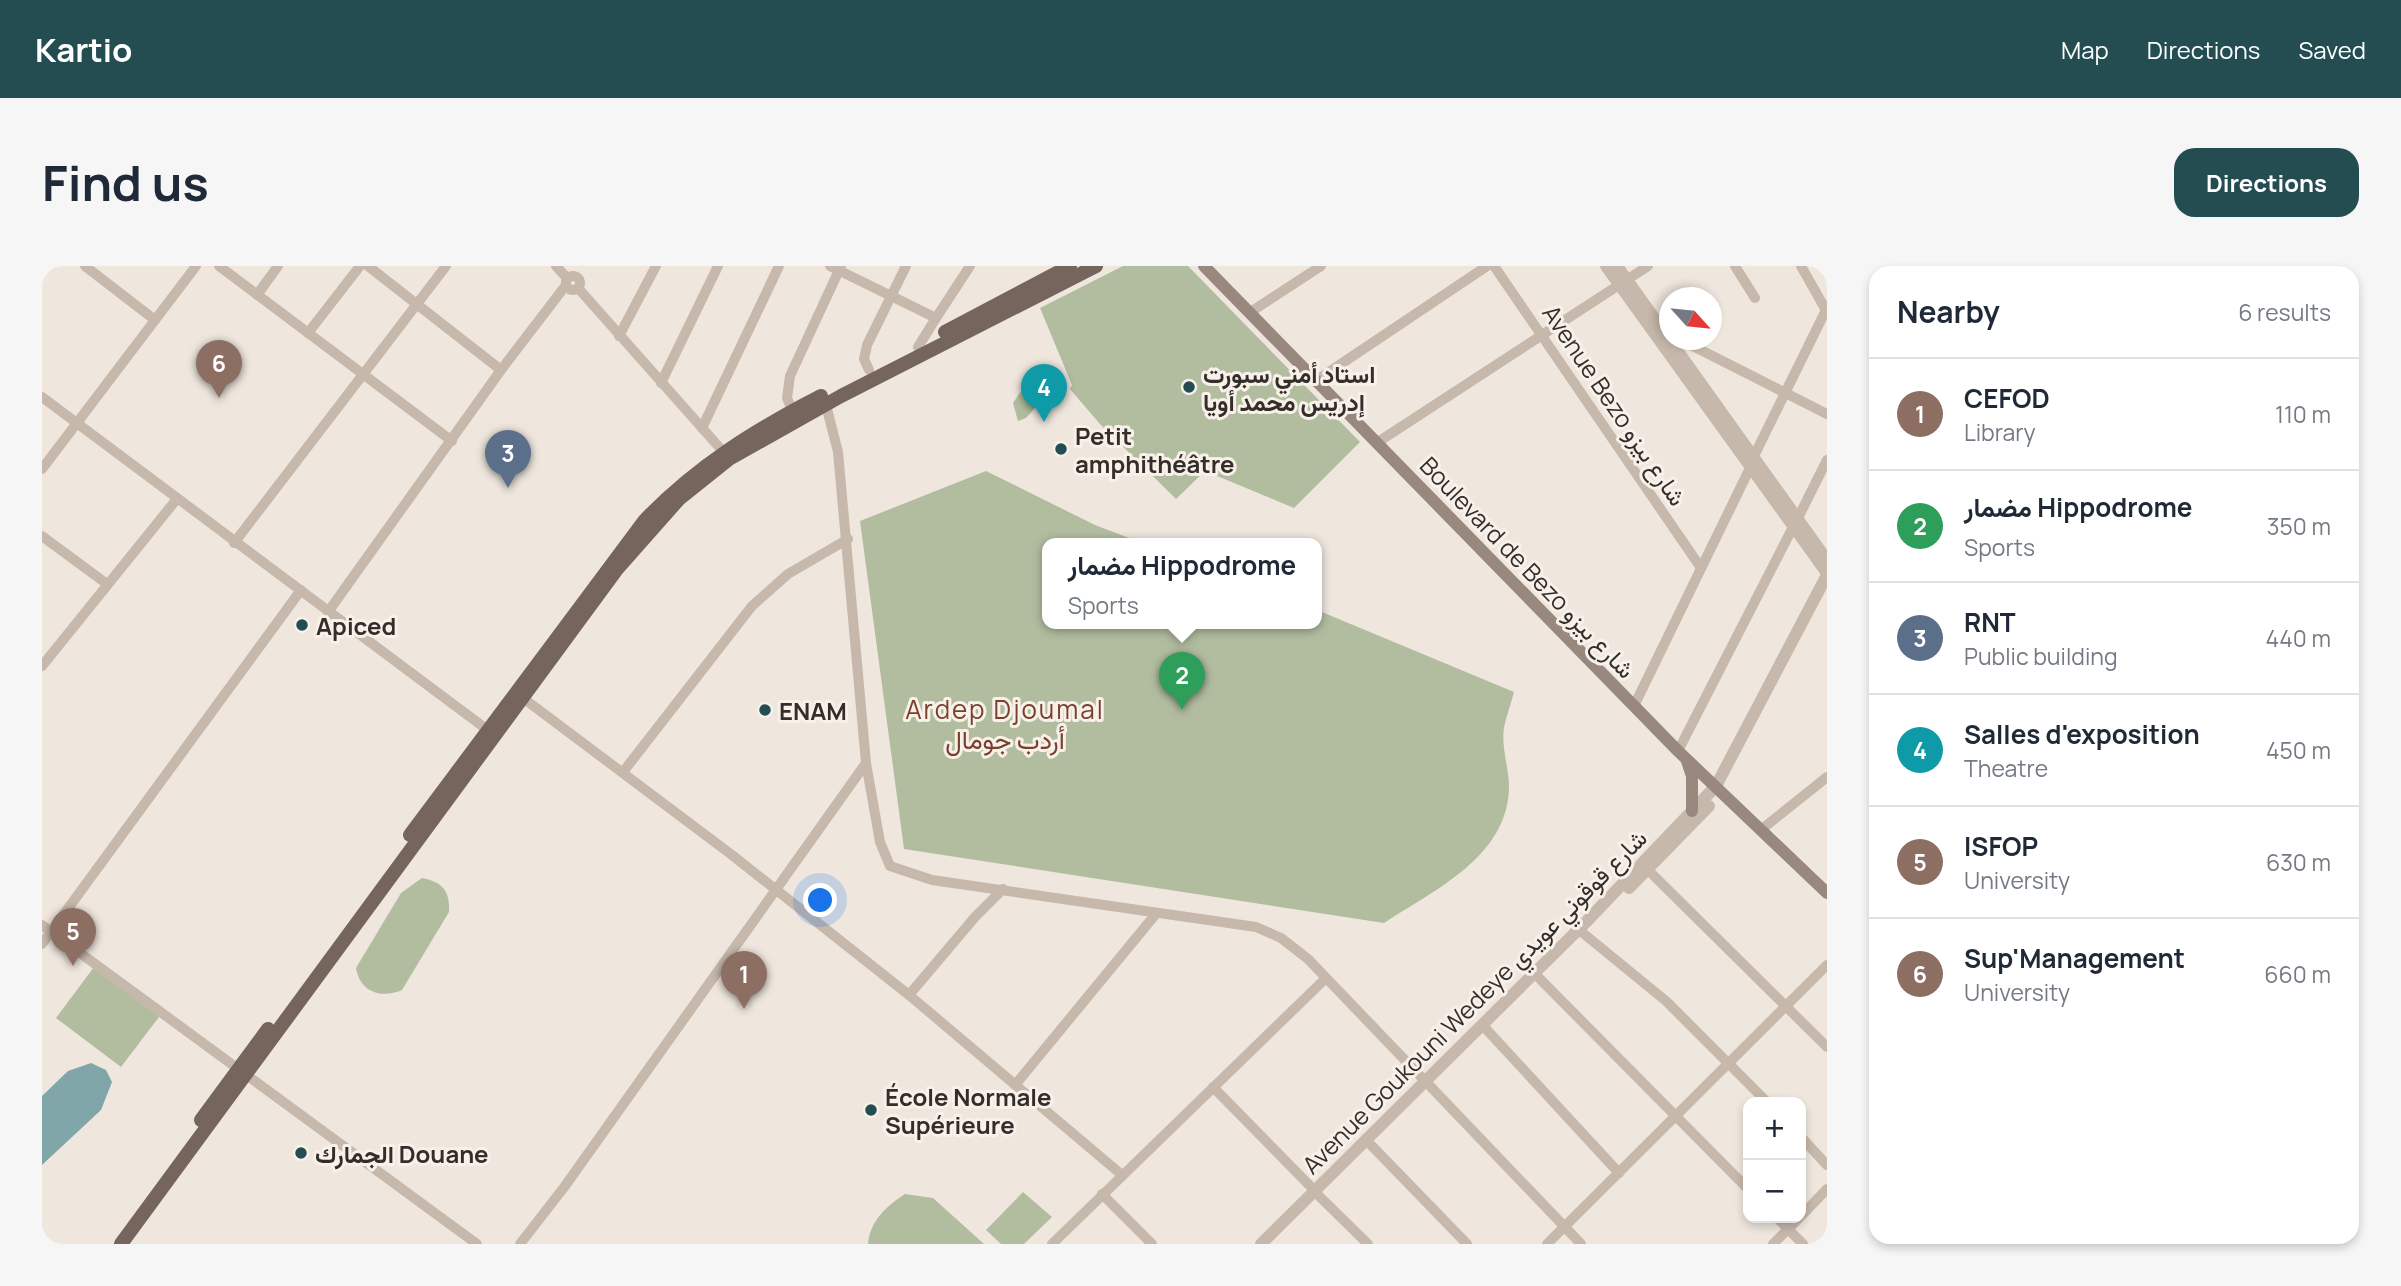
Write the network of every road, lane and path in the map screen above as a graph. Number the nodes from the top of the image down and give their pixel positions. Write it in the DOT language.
graph roads {
  1 [pos="85,266"];
  2 [pos="195,266"];
  3 [pos="219,266"];
  4 [pos="278,266"];
  5 [pos="360,266"];
  6 [pos="368,266"];
  7 [pos="446,266"];
  8 [pos="556,266"];
  9 [pos="656,266"];
  10 [pos="718,266"];
  11 [pos="779,266"];
  12 [pos="906,266"];
  13 [pos="970,266"];
  14 [pos="1070,266"];
  15 [pos="1096,266"];
  16 [pos="1204,266"];
  17 [pos="1321,266"];
  18 [pos="1487,266"];
  19 [pos="1494,266"];
  20 [pos="1606,266"];
  21 [pos="1617,266"];
  22 [pos="1648,266"];
  23 [pos="1735,266"];
  24 [pos="1801,266"];
  25 [pos="837,268"];
  26 [pos="572,276"];
  27 [pos="1622,282"];
  28 [pos="1043,286"];
  29 [pos="257,295"];
  30 [pos="891,296"];
  31 [pos="1755,298"];
  32 [pos="418,303"];
  33 [pos="1826,311"];
  34 [pos="1249,313"];
  35 [pos="936,318"];
  36 [pos="155,320"];
  37 [pos="1659,324"];
  38 [pos="308,333"];
  39 [pos="1541,335"];
  40 [pos="619,336"];
  41 [pos="918,347"];
  42 [pos="1678,350"];
  43 [pos="1701,350"];
  44 [pos="501,370"];
  45 [pos="869,370"];
  46 [pos="363,374"];
  47 [pos="1317,380"];
  48 [pos="661,383"];
  49 [pos="1785,392"];
  50 [pos="42,397"];
  51 [pos="824,400"];
  52 [pos="792,410"];
  53 [pos="1827,414"];
  54 [pos="77,423"];
  55 [pos="702,428"];
  56 [pos="452,442"];
  57 [pos="1378,442"];
  58 [pos="726,455"];
  59 [pos="1827,460"];
  60 [pos="1752,462"];
  61 [pos="42,469"];
  62 [pos="176,500"];
  63 [pos="1795,523"];
  64 [pos="649,524"];
  65 [pos="42,536"];
  66 [pos="848,539"];
  67 [pos="234,543"];
  68 [pos="1827,560"];
  69 [pos="1701,568"];
  70 [pos="1827,574"];
  71 [pos="107,584"];
  72 [pos="300,590"];
  73 [pos="1827,591"];
  74 [pos="328,612"];
  75 [pos="42,666"];
  76 [pos="523,698"];
  77 [pos="1634,706"];
  78 [pos="491,732"];
  79 [pos="1682,754"];
  80 [pos="866,763"];
  81 [pos="623,772"];
  82 [pos="1827,776"];
  83 [pos="1719,789"];
  84 [pos="1692,811"];
  85 [pos="1762,829"];
  86 [pos="1648,870"];
  87 [pos="1003,889"];
  88 [pos="777,891"];
  89 [pos="1827,893"];
  90 [pos="1155,915"];
  91 [pos="42,925"];
  92 [pos="1581,931"];
  93 [pos="51,932"];
  94 [pos="42,944"];
  95 [pos="1827,965"];
  96 [pos="1539,978"];
  97 [pos="1325,979"];
  98 [pos="909,995"];
  99 [pos="1787,1006"];
  100 [pos="1487,1030"];
  101 [pos="1827,1047"];
  102 [pos="1730,1063"];
  103 [pos="243,1071"];
  104 [pos="1428,1084"];
  105 [pos="1015,1085"];
  106 [pos="1213,1087"];
  107 [pos="1762,1097"];
  108 [pos="1676,1117"];
  109 [pos="1806,1143"];
  110 [pos="1371,1145"];
  111 [pos="1827,1165"];
  112 [pos="1619,1172"];
  113 [pos="1122,1175"];
  114 [pos="1743,1184"];
  115 [pos="1827,1189"];
  116 [pos="1317,1193"];
  117 [pos="1102,1194"];
  118 [pos="1806,1211"];
  119 [pos="1782,1223"];
  120 [pos="1794,1223"];
  121 [pos="1564,1227"];
  122 [pos="1788,1229"];
  123 [pos="110,1244"];
  124 [pos="121,1244"];
  125 [pos="477,1244"];
  126 [pos="520,1244"];
  127 [pos="1052,1244"];
  128 [pos="1152,1244"];
  129 [pos="1261,1244"];
  130 [pos="1271,1244"];
  131 [pos="1368,1244"];
  132 [pos="1467,1244"];
  133 [pos="1548,1244"];
  134 [pos="1581,1244"];
  135 [pos="1773,1244"];
  136 [pos="1803,1244"];
  1 -- 36 [label="street"];
  2 -- 36 [label="street"];
  3 -- 29 [label="street"];
  4 -- 29 [label="street"];
  5 -- 38 [label="street"];
  6 -- 32 [label="street"];
  7 -- 32 [label="street"];
  8 -- 26 [label="street"];
  9 -- 40 [label="street"];
  10 -- 48 [label="street"];
  11 -- 55 [label="street"];
  12 -- 30 [label="street"];
  13 -- 35 [label="street"];
  14 -- 28 [label="main road"];
  15 -- 28 [label="main road"];
  16 -- 34 [label="main road, Boulevard de Bezo شارع بيزو"];
  17 -- 34 [label="street"];
  18 -- 47 [label="street"];
  19 -- 39 [label="street, Avenue Bezo شارع بيزو"];
  20 -- 27 [label="street"];
  21 -- 27 [label="street"];
  22 -- 27 [label="street"];
  23 -- 31 [label="street"];
  24 -- 33 [label="street"];
  25 -- 30 [label="street"];
  25 -- 52 [label="street"];
  26 -- 40 [label="street"];
  26 -- 44 [label="street"];
  27 -- 37 [label="street"];
  27 -- 39 [label="street"];
  27 -- 60 [label="street"];
  28 -- 41 [label="main road"];
  28 -- 51 [label="main road"];
  29 -- 38 [label="street"];
  30 -- 35 [label="street"];
  30 -- 45 [label="street"];
  32 -- 44 [label="street"];
  32 -- 46 [label="street"];
  33 -- 49 [label="street"];
  34 -- 47 [label="main road, Boulevard de Bezo شارع بيزو"];
  35 -- 41 [label="street"];
  36 -- 54 [label="street"];
  38 -- 46 [label="street"];
  39 -- 57 [label="street"];
  39 -- 69 [label="street, Avenue Bezo شارع بيزو"];
  40 -- 48 [label="street"];
  41 -- 45 [label="main road"];
  42 -- 60 [label="street"];
  43 -- 49 [label="street"];
  44 -- 56 [label="street"];
  45 -- 51 [label="main road"];
  46 -- 56 [label="street"];
  46 -- 67 [label="street"];
  47 -- 57 [label="main road, Boulevard de Bezo شارع بيزو"];
  48 -- 55 [label="street"];
  49 -- 53 [label="street"];
  49 -- 60 [label="street"];
  50 -- 54 [label="street"];
  51 -- 52 [label="main road"];
  51 -- 58 [label="main road"];
  51 -- 66 [label="street"];
  52 -- 58 [label="main road"];
  54 -- 61 [label="street"];
  54 -- 62 [label="street"];
  55 -- 58 [label="street"];
  56 -- 74 [label="street"];
  57 -- 77 [label="main road, Boulevard de Bezo شارع بيزو"];
  58 -- 64 [label="main road"];
  59 -- 63 [label="street"];
  60 -- 63 [label="street"];
  60 -- 69 [label="street"];
  62 -- 67 [label="street"];
  62 -- 71 [label="street"];
  63 -- 68 [label="street"];
  63 -- 70 [label="street"];
  63 -- 79 [label="street"];
  64 -- 76 [label="main road"];
  64 -- 78 [label="main road"];
  65 -- 71 [label="street"];
  66 -- 80 [label="street"];
  66 -- 81 [label="street"];
  67 -- 72 [label="street"];
  69 -- 77 [label="street"];
  70 -- 83 [label="street"];
  71 -- 75 [label="street"];
  72 -- 74 [label="street"];
  72 -- 93 [label="street"];
  73 -- 83 [label="street"];
  74 -- 78 [label="street"];
  76 -- 78 [label="main road"];
  76 -- 81 [label="street"];
  77 -- 79 [label="main road, Boulevard de Bezo شارع بيزو"];
  78 -- 103 [label="main road"];
  79 -- 83 [label="main road, Boulevard de Bezo شارع بيزو"];
  79 -- 84 [label="main road"];
  80 -- 87 [label="street"];
  80 -- 88 [label="street"];
  81 -- 88 [label="street"];
  82 -- 85 [label="street"];
  83 -- 84 [label="street, Avenue Goukouni Wedeye شارع قوقوني عويدي"];
  83 -- 85 [label="main road, Boulevard de Bezo شارع بيزو"];
  83 -- 86 [label="street, Avenue Goukouni Wedeye شارع قوقوني عويدي"];
  84 -- 92 [label="street, Avenue Goukouni Wedeye شارع قوقوني عويدي"];
  85 -- 89 [label="main road, Boulevard de Bezo شارع بيزو"];
  86 -- 92 [label="street, Avenue Goukouni Wedeye شارع قوقوني عويدي"];
  86 -- 99 [label="street"];
  87 -- 90 [label="street"];
  87 -- 98 [label="street"];
  88 -- 98 [label="street"];
  88 -- 126 [label="street"];
  90 -- 97 [label="street"];
  90 -- 105 [label="street"];
  91 -- 93 [label="street"];
  92 -- 96 [label="street, Avenue Goukouni Wedeye شارع قوقوني عويدي"];
  92 -- 102 [label="street"];
  92 -- 104 [label="street, Avenue Goukouni Wedeye شارع قوقوني عويدي"];
  93 -- 94 [label="street"];
  93 -- 103 [label="street"];
  95 -- 99 [label="street"];
  96 -- 100 [label="street, Avenue Goukouni Wedeye شارع قوقوني عويدي"];
  96 -- 108 [label="street"];
  97 -- 104 [label="street"];
  97 -- 106 [label="street"];
  98 -- 105 [label="street"];
  99 -- 101 [label="street"];
  99 -- 102 [label="street"];
  100 -- 104 [label="street, Avenue Goukouni Wedeye شارع قوقوني عويدي"];
  100 -- 112 [label="street"];
  102 -- 107 [label="street"];
  102 -- 108 [label="street"];
  103 -- 123 [label="main road"];
  103 -- 124 [label="main road"];
  103 -- 125 [label="street"];
  104 -- 110 [label="street, Avenue Goukouni Wedeye شارع قوقوني عويدي"];
  104 -- 116 [label="street, Avenue Goukouni Wedeye شارع قوقوني عويدي"];
  104 -- 121 [label="street"];
  105 -- 113 [label="street"];
  106 -- 113 [label="street"];
  106 -- 116 [label="street"];
  108 -- 112 [label="street"];
  108 -- 114 [label="street"];
  109 -- 111 [label="street"];
  110 -- 116 [label="street, Avenue Goukouni Wedeye شارع قوقوني عويدي"];
  110 -- 132 [label="street"];
  112 -- 121 [label="street"];
  113 -- 117 [label="street"];
  115 -- 118 [label="street"];
  116 -- 129 [label="street, Avenue Goukouni Wedeye شارع قوقوني عويدي"];
  116 -- 130 [label="street, Avenue Goukouni Wedeye شارع قوقوني عويدي"];
  116 -- 131 [label="street"];
  117 -- 127 [label="street"];
  117 -- 128 [label="street"];
  119 -- 122 [label="street"];
  120 -- 122 [label="street"];
  121 -- 133 [label="street"];
  121 -- 134 [label="street"];
  122 -- 135 [label="street"];
  122 -- 136 [label="street"];
}
